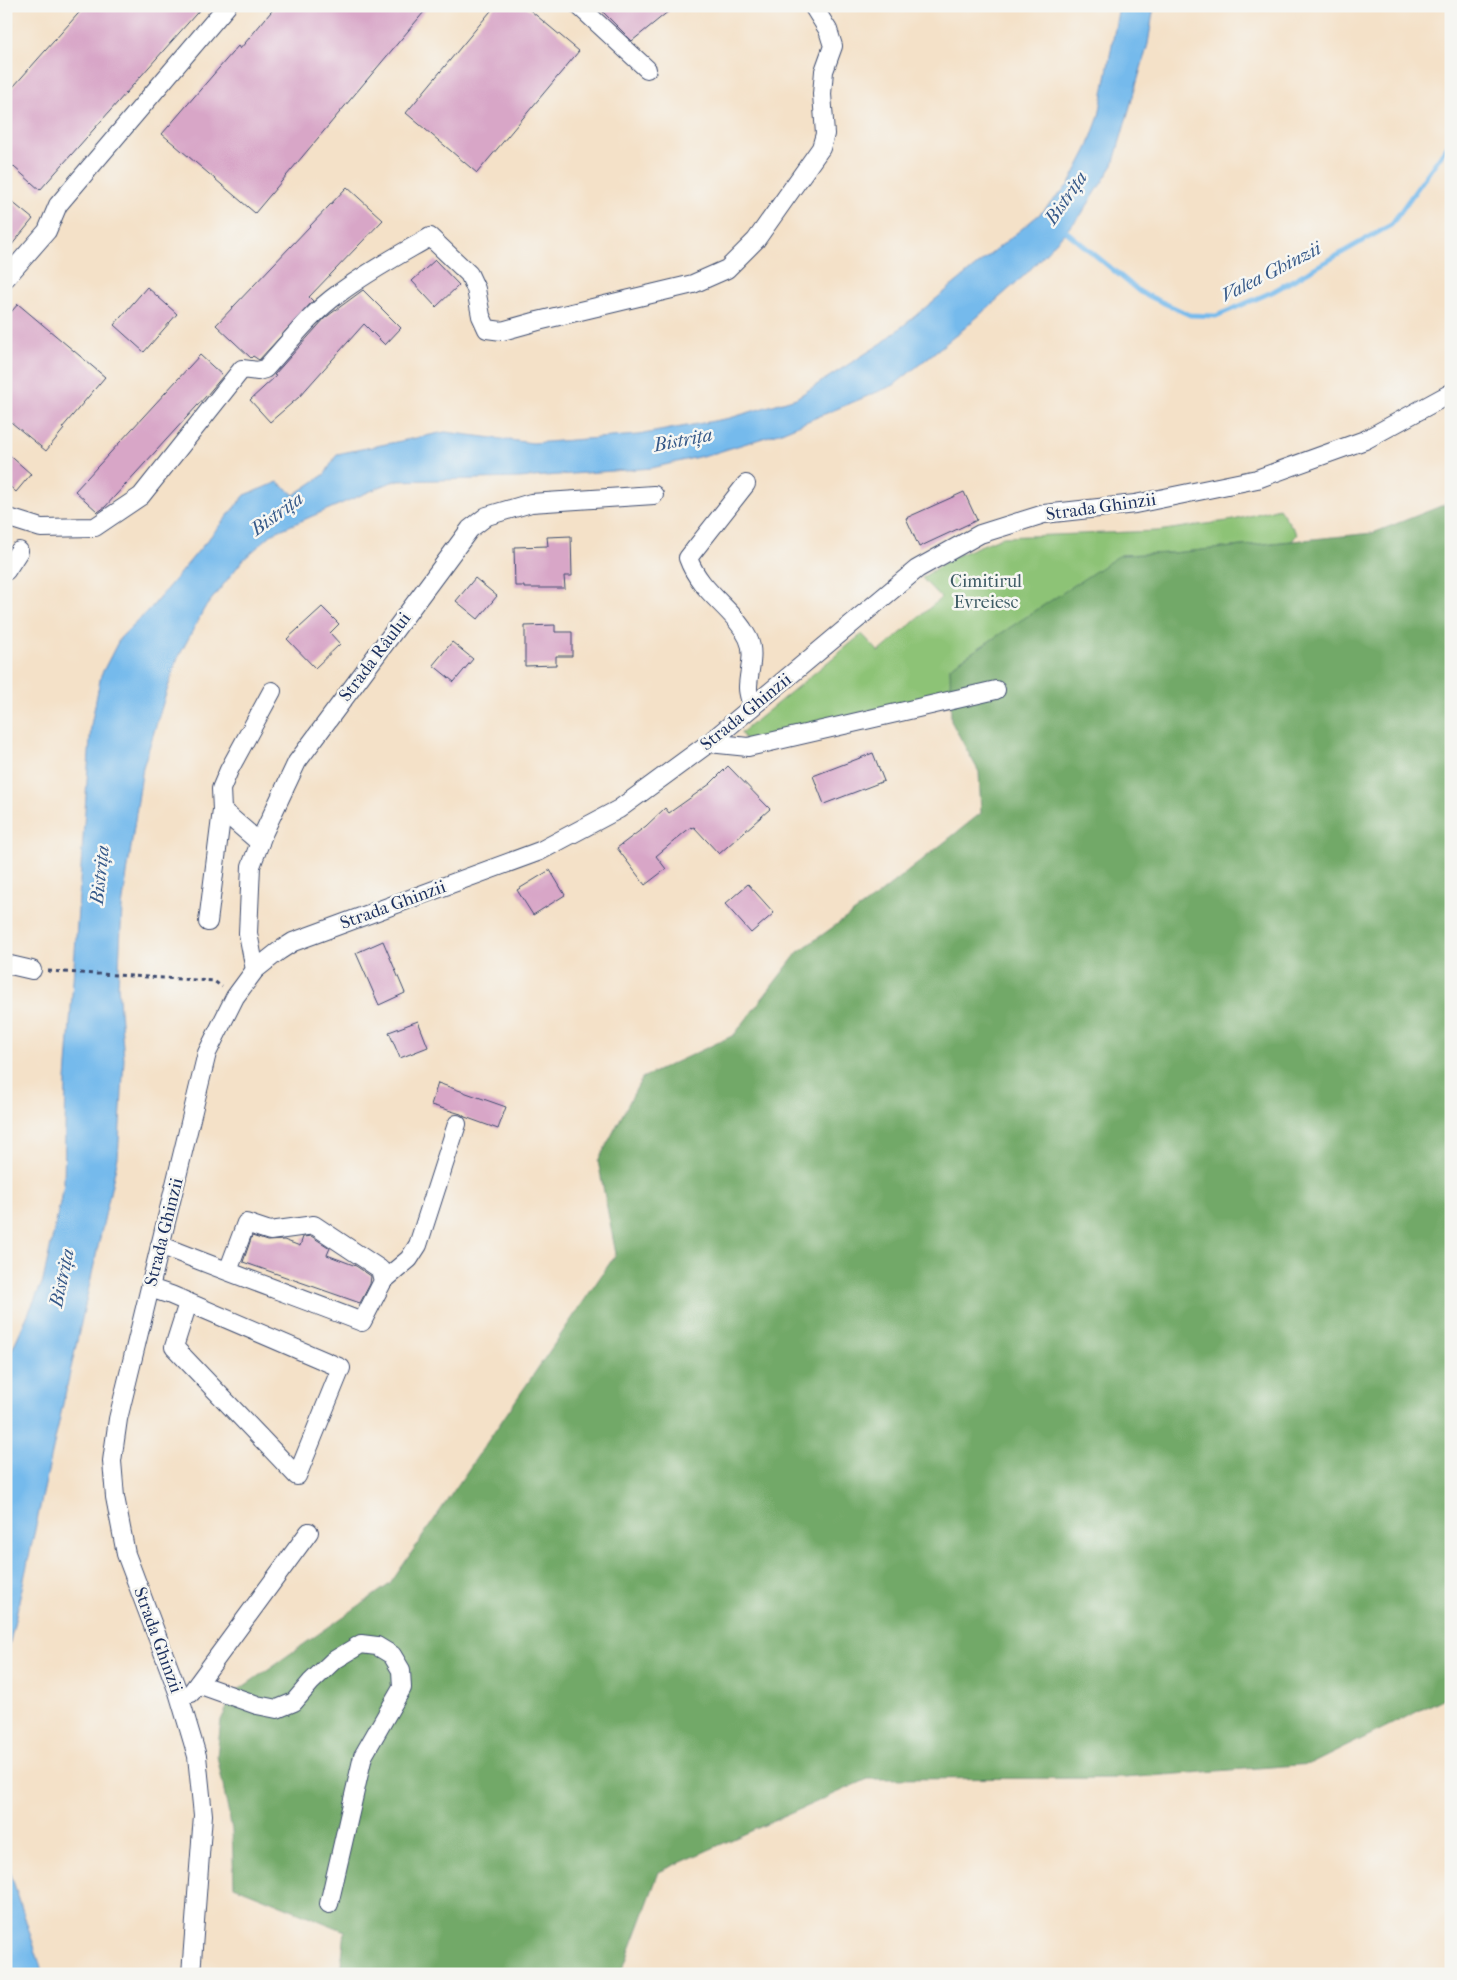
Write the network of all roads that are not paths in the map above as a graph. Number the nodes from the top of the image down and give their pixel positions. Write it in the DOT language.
graph roads {
  1 [pos="228,6"];
  2 [pos="579,6"];
  3 [pos="813,6"];
  4 [pos="647,69"];
  5 [pos="6,278"];
  6 [pos="1451,393"];
  7 [pos="746,484"];
  8 [pos="654,495"];
  9 [pos="6,517"];
  10 [pos="19,551"];
  11 [pos="6,571"];
  12 [pos="996,690"];
  13 [pos="272,691"];
  14 [pos="752,707"];
  15 [pos="709,744"];
  16 [pos="222,810"];
  17 [pos="260,843"];
  18 [pos="208,922"];
  19 [pos="6,964"];
  20 [pos="32,970"];
  21 [pos="255,970"];
  22 [pos="457,1124"];
  23 [pos="160,1245"];
  24 [pos="228,1271"];
  25 [pos="382,1281"];
  26 [pos="150,1288"];
  27 [pos="188,1303"];
  28 [pos="308,1532"];
  29 [pos="198,1684"];
  30 [pos="182,1706"];
  31 [pos="329,1904"];
  32 [pos="191,1974"];
  1 -- 5 [label="street"];
  2 -- 4 [label="street"];
  3 -- 9 [label="street"];
  6 -- 14 [label="street, Strada Ghinzii"];
  7 -- 14 [label="street"];
  8 -- 17 [label="street, Strada Râului"];
  10 -- 11 [label="street"];
  12 -- 15 [label="street"];
  13 -- 16 [label="street"];
  14 -- 15 [label="street, Strada Ghinzii"];
  15 -- 21 [label="street, Strada Ghinzii"];
  16 -- 17 [label="street"];
  16 -- 18 [label="street"];
  17 -- 21 [label="street, Strada Râului"];
  19 -- 20 [label="street"];
  21 -- 23 [label="street, Strada Ghinzii"];
  22 -- 25 [label="street"];
  23 -- 24 [label="street"];
  23 -- 26 [label="street, Strada Ghinzii"];
  24 -- 25 [label="street"];
  24 -- 25 [label="street"];
  26 -- 27 [label="street"];
  26 -- 30 [label="street, Strada Ghinzii"];
  27 -- 27 [label="street"];
  28 -- 29 [label="street"];
  29 -- 30 [label="street"];
  29 -- 31 [label="street"];
  30 -- 32 [label="street, Strada Ghinzii"];
}
